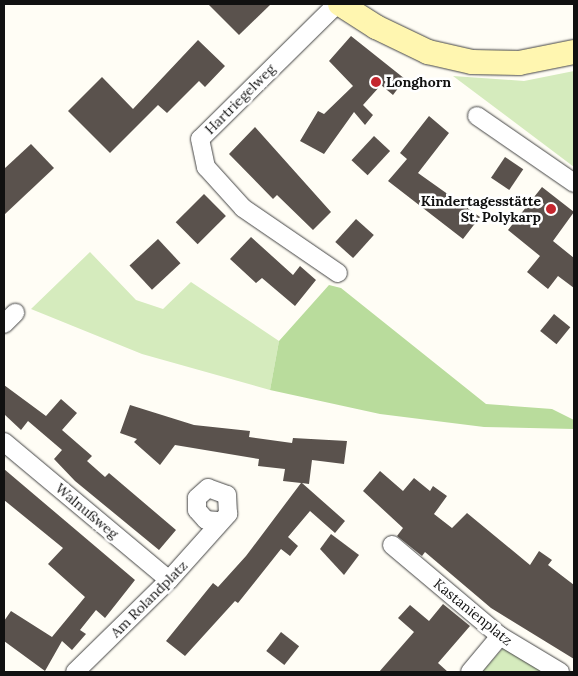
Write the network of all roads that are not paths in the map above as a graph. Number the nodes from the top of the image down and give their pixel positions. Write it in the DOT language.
graph roads {
  1 [pos="339,4"];
  2 [pos="574,52"];
  3 [pos="477,116"];
  4 [pos="574,183"];
  5 [pos="338,273"];
  6 [pos="4,442"];
  7 [pos="217,522"];
  8 [pos="392,545"];
  9 [pos="170,580"];
  10 [pos="500,636"];
  11 [pos="75,672"];
  12 [pos="470,672"];
  13 [pos="560,672"];
  1 -- 2 [label="street"];
  1 -- 5 [label="street, Hartriegelweg"];
  3 -- 4 [label="street"];
  6 -- 9 [label="street, Walnußweg"];
  7 -- 9 [label="street, Am Rolandplatz"];
  8 -- 10 [label="street, Kastanienplatz"];
  9 -- 11 [label="street, Am Rolandplatz"];
  10 -- 12 [label="street"];
  10 -- 13 [label="street, Kastanienplatz"];
}
